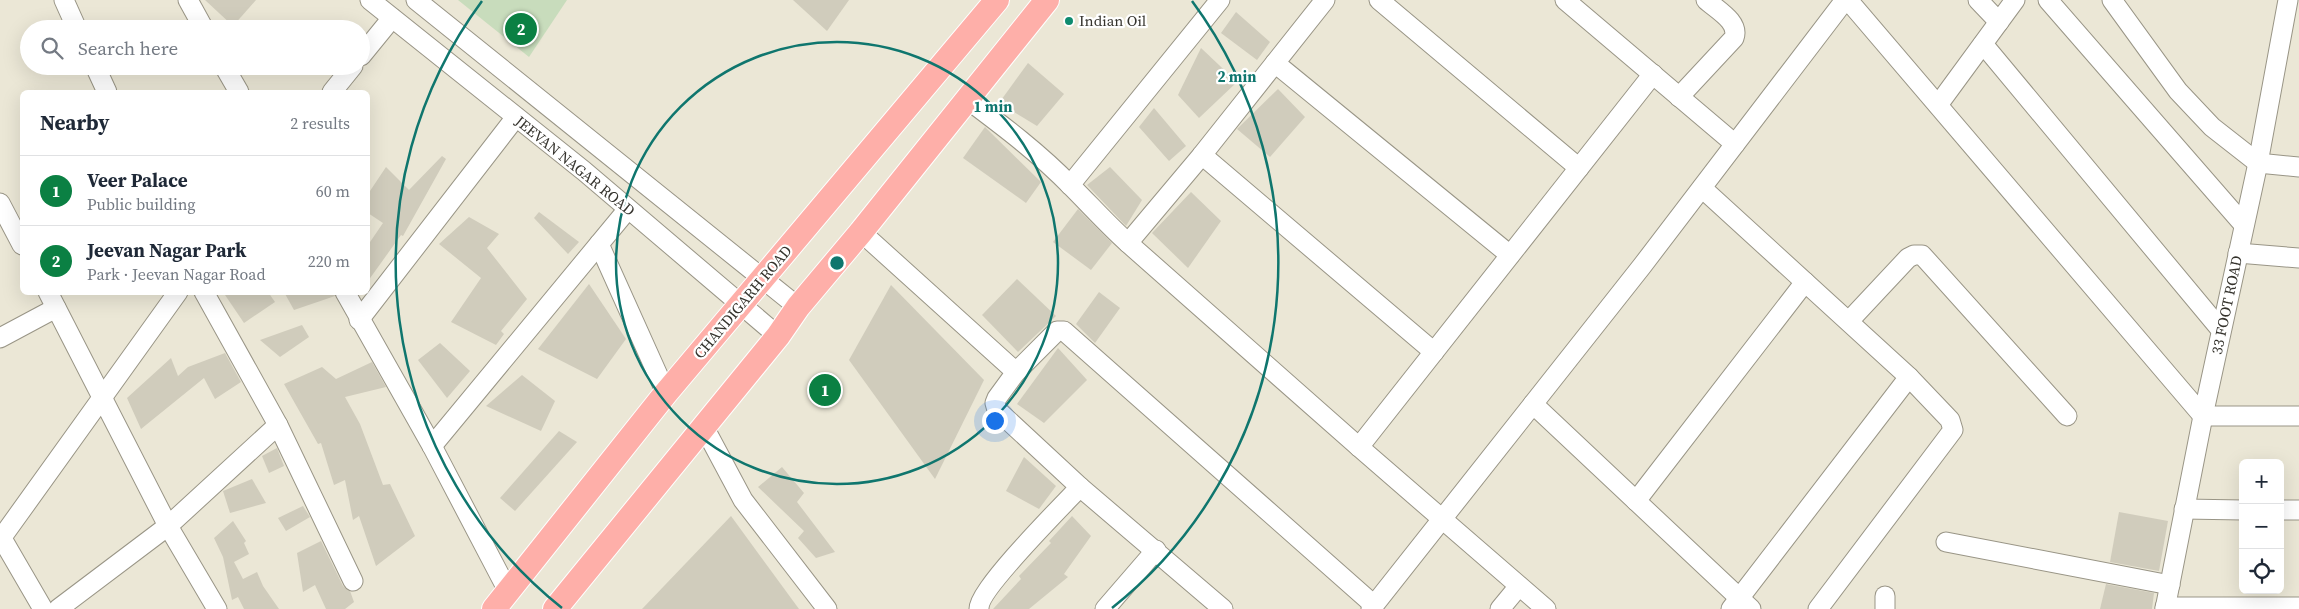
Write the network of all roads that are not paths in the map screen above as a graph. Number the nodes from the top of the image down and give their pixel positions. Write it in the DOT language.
graph roads {
  1 [pos="64,0"];
  2 [pos="188,0"];
  3 [pos="370,0"];
  4 [pos="416,0"];
  5 [pos="997,0"];
  6 [pos="1047,0"];
  7 [pos="1220,0"];
  8 [pos="1325,0"];
  9 [pos="1379,0"];
  10 [pos="1565,0"];
  11 [pos="1706,0"];
  12 [pos="1847,0"];
  13 [pos="1978,0"];
  14 [pos="2015,0"];
  15 [pos="2048,0"];
  16 [pos="2112,0"];
  17 [pos="2289,4"];
  18 [pos="392,18"];
  19 [pos="73,20"];
  20 [pos="199,20"];
  21 [pos="1999,22"];
  22 [pos="1983,44"];
  23 [pos="370,45"];
  24 [pos="1275,63"];
  25 [pos="1653,74"];
  26 [pos="99,75"];
  27 [pos="229,75"];
  28 [pos="346,75"];
  29 [pos="106,90"];
  30 [pos="238,90"];
  31 [pos="334,90"];
  32 [pos="1679,97"];
  33 [pos="967,99"];
  34 [pos="1938,106"];
  35 [pos="516,117"];
  36 [pos="1735,144"];
  37 [pos="1202,155"];
  38 [pos="2258,163"];
  39 [pos="2299,167"];
  40 [pos="1579,168"];
  41 [pos="1070,185"];
  42 [pos="1702,188"];
  43 [pos="628,209"];
  44 [pos="2,210"];
  45 [pos="2244,224"];
  46 [pos="861,232"];
  47 [pos="20,242"];
  48 [pos="1128,243"];
  49 [pos="599,244"];
  50 [pos="2238,253"];
  51 [pos="1510,255"];
  52 [pos="2299,258"];
  53 [pos="763,279"];
  54 [pos="1805,282"];
  55 [pos="176,295"];
  56 [pos="206,295"];
  57 [pos="346,295"];
  58 [pos="52,300"];
  59 [pos="741,304"];
  60 [pos="798,307"];
  61 [pos="359,320"];
  62 [pos="1848,321"];
  63 [pos="2221,330"];
  64 [pos="778,336"];
  65 [pos="0,338"];
  66 [pos="1434,352"];
  67 [pos="1016,372"];
  68 [pos="1909,377"];
  69 [pos="666,393"];
  70 [pos="102,400"];
  71 [pos="1533,404"];
  72 [pos="2067,416"];
  73 [pos="2203,416"];
  74 [pos="2299,416"];
  75 [pos="278,425"];
  76 [pos="704,427"];
  77 [pos="432,446"];
  78 [pos="1358,447"];
  79 [pos="1080,487"];
  80 [pos="1636,501"];
  81 [pos="2184,509"];
  82 [pos="2239,510"];
  83 [pos="2284,510"];
  84 [pos="2299,510"];
  85 [pos="1442,519"];
  86 [pos="168,526"];
  87 [pos="1,538"];
  88 [pos="1946,542"];
  89 [pos="1156,550"];
  90 [pos="353,581"];
  91 [pos="2170,585"];
  92 [pos="1519,586"];
  93 [pos="501,600"];
  94 [pos="1741,605"];
  95 [pos="1373,607"];
  96 [pos="2299,607"];
  97 [pos="2165,608"];
  98 [pos="2274,608"];
  99 [pos="43,609"];
  100 [pos="58,609"];
  101 [pos="217,609"];
  102 [pos="555,609"];
  103 [pos="827,609"];
  104 [pos="980,609"];
  105 [pos="1105,609"];
  106 [pos="1223,609"];
  107 [pos="1500,609"];
  108 [pos="1546,609"];
  109 [pos="1818,609"];
  1 -- 19 [label="street"];
  2 -- 20 [label="street"];
  3 -- 18 [label="street, JEEVAN NAGAR ROAD"];
  4 -- 53 [label="street, JEEVAN NAGAR ROAD"];
  5 -- 53 [label="main road, CHANDIGARH ROAD"];
  6 -- 33 [label="main road"];
  7 -- 41 [label="street"];
  8 -- 24 [label="street"];
  9 -- 40 [label="street"];
  10 -- 25 [label="street"];
  11 -- 32 [label="street"];
  12 -- 34 [label="street"];
  12 -- 36 [label="street"];
  13 -- 21 [label="street"];
  14 -- 21 [label="street"];
  15 -- 45 [label="street"];
  16 -- 38 [label="street"];
  17 -- 38 [label="street, 33 FOOT ROAD"];
  18 -- 23 [label="street"];
  18 -- 35 [label="street, JEEVAN NAGAR ROAD"];
  21 -- 22 [label="street"];
  22 -- 34 [label="street"];
  22 -- 63 [label="street"];
  24 -- 37 [label="street"];
  24 -- 51 [label="street"];
  25 -- 32 [label="street"];
  25 -- 40 [label="street"];
  26 -- 29 [label="street"];
  27 -- 30 [label="street"];
  28 -- 31 [label="street"];
  32 -- 36 [label="street"];
  33 -- 41 [label="street"];
  33 -- 46 [label="main road"];
  34 -- 73 [label="street"];
  35 -- 43 [label="street, JEEVAN NAGAR ROAD"];
  35 -- 61 [label="street"];
  36 -- 42 [label="street"];
  37 -- 48 [label="street"];
  37 -- 66 [label="street"];
  38 -- 39 [label="street"];
  38 -- 45 [label="street, 33 FOOT ROAD"];
  40 -- 51 [label="street"];
  41 -- 48 [label="street"];
  42 -- 54 [label="street"];
  42 -- 71 [label="street"];
  43 -- 49 [label="street"];
  43 -- 59 [label="street, JEEVAN NAGAR ROAD"];
  44 -- 47 [label="street"];
  45 -- 50 [label="street, 33 FOOT ROAD"];
  46 -- 60 [label="main road"];
  46 -- 67 [label="street"];
  48 -- 78 [label="street"];
  49 -- 69 [label="street"];
  49 -- 77 [label="street"];
  50 -- 52 [label="street"];
  50 -- 63 [label="street, 33 FOOT ROAD"];
  51 -- 66 [label="street"];
  53 -- 59 [label="main road, CHANDIGARH ROAD"];
  53 -- 60 [label="street, JEEVAN NAGAR ROAD"];
  54 -- 62 [label="street"];
  54 -- 80 [label="street"];
  55 -- 70 [label="street"];
  56 -- 75 [label="street"];
  57 -- 61 [label="street"];
  58 -- 65 [label="street"];
  58 -- 70 [label="street"];
  59 -- 64 [label="street, JEEVAN NAGAR ROAD"];
  59 -- 69 [label="main road, CHANDIGARH ROAD"];
  60 -- 64 [label="main road"];
  61 -- 77 [label="street"];
  62 -- 68 [label="street"];
  62 -- 72 [label="street"];
  63 -- 73 [label="street, 33 FOOT ROAD"];
  64 -- 76 [label="main road"];
  66 -- 78 [label="street"];
  67 -- 79 [label="street"];
  67 -- 95 [label="street"];
  68 -- 94 [label="street"];
  68 -- 109 [label="street"];
  69 -- 93 [label="main road, CHANDIGARH ROAD"];
  70 -- 86 [label="street"];
  70 -- 87 [label="street"];
  71 -- 80 [label="street"];
  71 -- 85 [label="street"];
  73 -- 74 [label="street"];
  73 -- 81 [label="street, 33 FOOT ROAD"];
  75 -- 86 [label="street"];
  75 -- 90 [label="street"];
  76 -- 102 [label="main road"];
  76 -- 103 [label="street"];
  77 -- 93 [label="street"];
  78 -- 85 [label="street"];
  79 -- 89 [label="street"];
  79 -- 104 [label="street"];
  80 -- 94 [label="street"];
  81 -- 82 [label="street"];
  81 -- 91 [label="street, 33 FOOT ROAD"];
  83 -- 84 [label="street"];
  85 -- 92 [label="street"];
  85 -- 95 [label="street"];
  86 -- 100 [label="street"];
  86 -- 101 [label="street"];
  87 -- 99 [label="street"];
  88 -- 91 [label="street"];
  89 -- 105 [label="street"];
  89 -- 106 [label="street"];
  91 -- 97 [label="street, 33 FOOT ROAD"];
  92 -- 107 [label="street"];
  92 -- 108 [label="street"];
  96 -- 98 [label="street"];
  97 -- 98 [label="street"];
}
